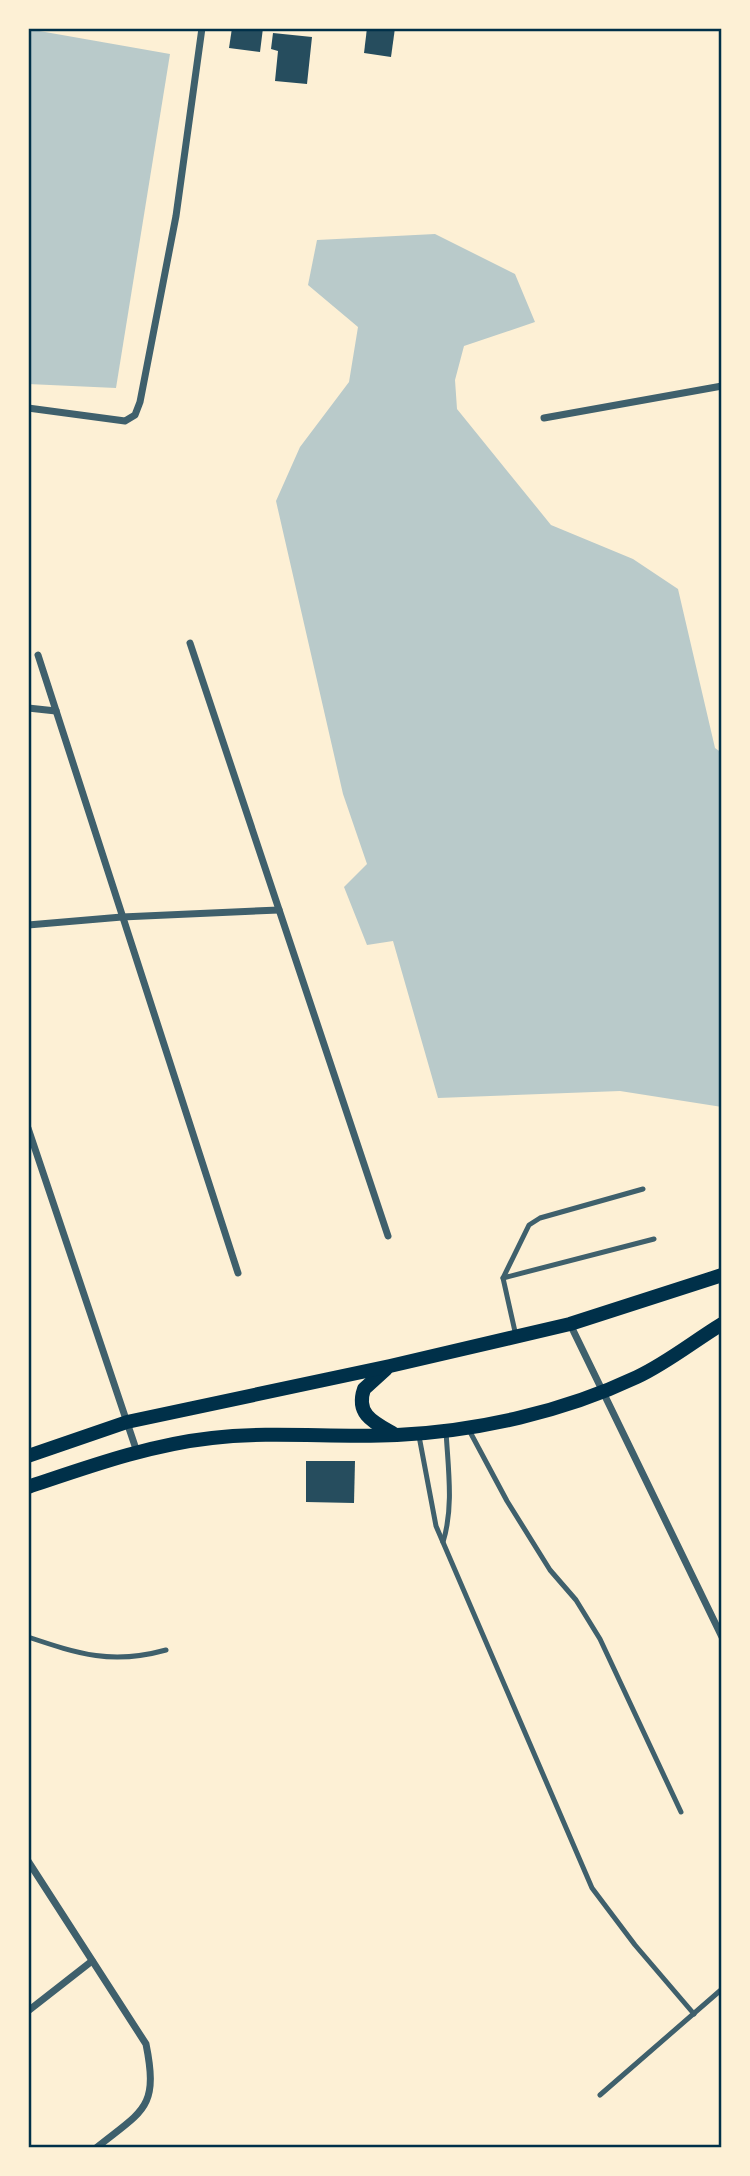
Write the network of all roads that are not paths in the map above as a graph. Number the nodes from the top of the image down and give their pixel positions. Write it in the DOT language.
graph roads {
  1 [pos="202,28"];
  2 [pos="722,386"];
  3 [pos="28,408"];
  4 [pos="544,418"];
  5 [pos="190,643"];
  6 [pos="38,655"];
  7 [pos="28,708"];
  8 [pos="56,711"];
  9 [pos="279,910"];
  10 [pos="122,917"];
  11 [pos="28,925"];
  12 [pos="28,1128"];
  13 [pos="643,1189"];
  14 [pos="388,1236"];
  15 [pos="654,1239"];
  16 [pos="238,1273"];
  17 [pos="722,1275"];
  18 [pos="503,1279"];
  19 [pos="570,1324"];
  20 [pos="722,1324"];
  21 [pos="516,1336"];
  22 [pos="390,1366"];
  23 [pos="602,1392"];
  24 [pos="127,1422"];
  25 [pos="468,1428"];
  26 [pos="446,1430"];
  27 [pos="418,1433"];
  28 [pos="395,1435"];
  29 [pos="137,1452"];
  30 [pos="28,1456"];
  31 [pos="28,1487"];
  32 [pos="443,1542"];
  33 [pos="28,1637"];
  34 [pos="722,1637"];
  35 [pos="166,1650"];
  36 [pos="681,1812"];
  37 [pos="28,1861"];
  38 [pos="92,1961"];
  39 [pos="722,1989"];
  40 [pos="28,2011"];
  41 [pos="694,2014"];
  42 [pos="600,2095"];
  43 [pos="96,2148"];
  1 -- 3 [label="street"];
  2 -- 4 [label="street"];
  5 -- 9 [label="street"];
  6 -- 8 [label="street"];
  7 -- 8 [label="street"];
  8 -- 10 [label="street"];
  9 -- 10 [label="street"];
  9 -- 14 [label="street"];
  10 -- 11 [label="street"];
  10 -- 16 [label="street"];
  12 -- 24 [label="street"];
  13 -- 18 [label="lane"];
  15 -- 18 [label="lane"];
  17 -- 19 [label="main road"];
  18 -- 21 [label="lane"];
  19 -- 21 [label="main road"];
  19 -- 23 [label="street"];
  20 -- 23 [label="main road"];
  21 -- 22 [label="main road"];
  22 -- 24 [label="main road"];
  22 -- 28 [label="main road"];
  23 -- 25 [label="main road"];
  23 -- 34 [label="street"];
  24 -- 29 [label="street"];
  24 -- 30 [label="main road"];
  25 -- 26 [label="main road"];
  25 -- 36 [label="lane"];
  26 -- 27 [label="main road"];
  26 -- 32 [label="lane"];
  27 -- 28 [label="main road"];
  27 -- 32 [label="lane"];
  28 -- 29 [label="main road"];
  29 -- 31 [label="main road"];
  32 -- 41 [label="lane"];
  33 -- 35 [label="lane"];
  37 -- 38 [label="street"];
  38 -- 40 [label="street"];
  38 -- 43 [label="street"];
  39 -- 41 [label="lane"];
  41 -- 42 [label="lane"];
}
